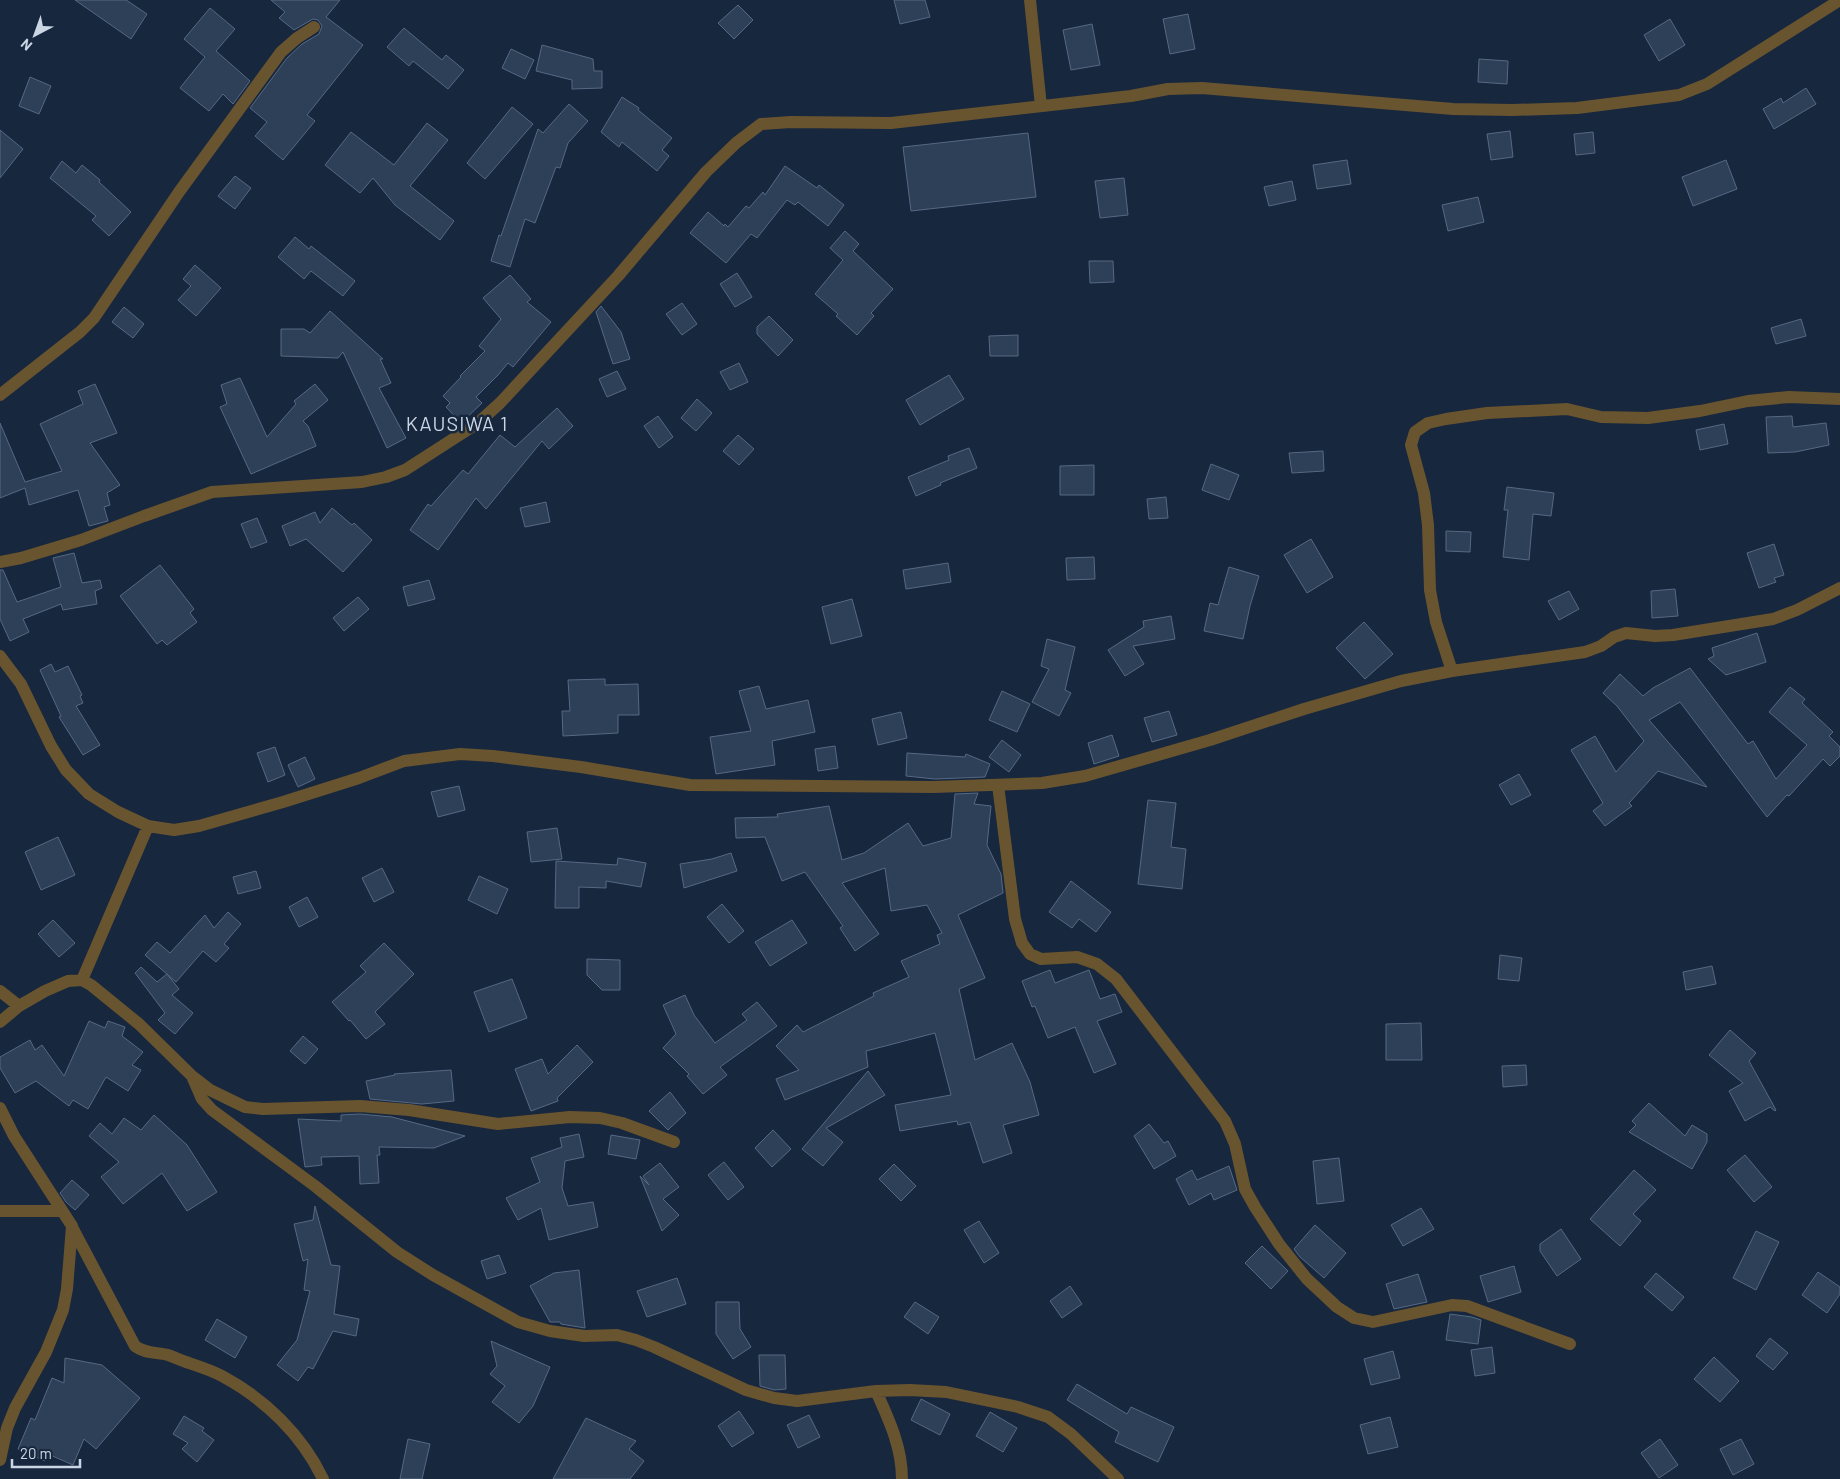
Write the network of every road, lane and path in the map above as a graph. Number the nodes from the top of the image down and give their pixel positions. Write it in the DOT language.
graph roads {
  1 [pos="1030,0"];
  2 [pos="1840,0"];
  3 [pos="314,27"];
  4 [pos="1041,106"];
  5 [pos="0,395"];
  6 [pos="1840,399"];
  7 [pos="0,562"];
  8 [pos="1840,588"];
  9 [pos="0,656"];
  10 [pos="1452,670"];
  11 [pos="998,785"];
  12 [pos="148,826"];
  13 [pos="82,980"];
  14 [pos="0,991"];
  15 [pos="19,1006"];
  16 [pos="0,1022"];
  17 [pos="192,1076"];
  18 [pos="0,1108"];
  19 [pos="674,1142"];
  20 [pos="0,1211"];
  21 [pos="62,1211"];
  22 [pos="72,1226"];
  23 [pos="1570,1344"];
  24 [pos="876,1391"];
  25 [pos="0,1460"];
  26 [pos="323,1479"];
  27 [pos="902,1479"];
  28 [pos="1118,1479"];
  1 -- 4 [label="street"];
  2 -- 4 [label="street"];
  3 -- 5 [label="street"];
  4 -- 7 [label="street"];
  6 -- 10 [label="street"];
  8 -- 10 [label="street"];
  9 -- 12 [label="street"];
  10 -- 11 [label="street"];
  11 -- 12 [label="street"];
  11 -- 23 [label="street"];
  12 -- 13 [label="street"];
  13 -- 15 [label="street"];
  13 -- 17 [label="street"];
  14 -- 15 [label="street"];
  15 -- 16 [label="street"];
  17 -- 19 [label="street"];
  17 -- 24 [label="street"];
  18 -- 21 [label="street"];
  20 -- 21 [label="street"];
  21 -- 22 [label="street"];
  22 -- 25 [label="street"];
  22 -- 26 [label="street"];
  24 -- 27 [label="street"];
  24 -- 28 [label="street"];
}
